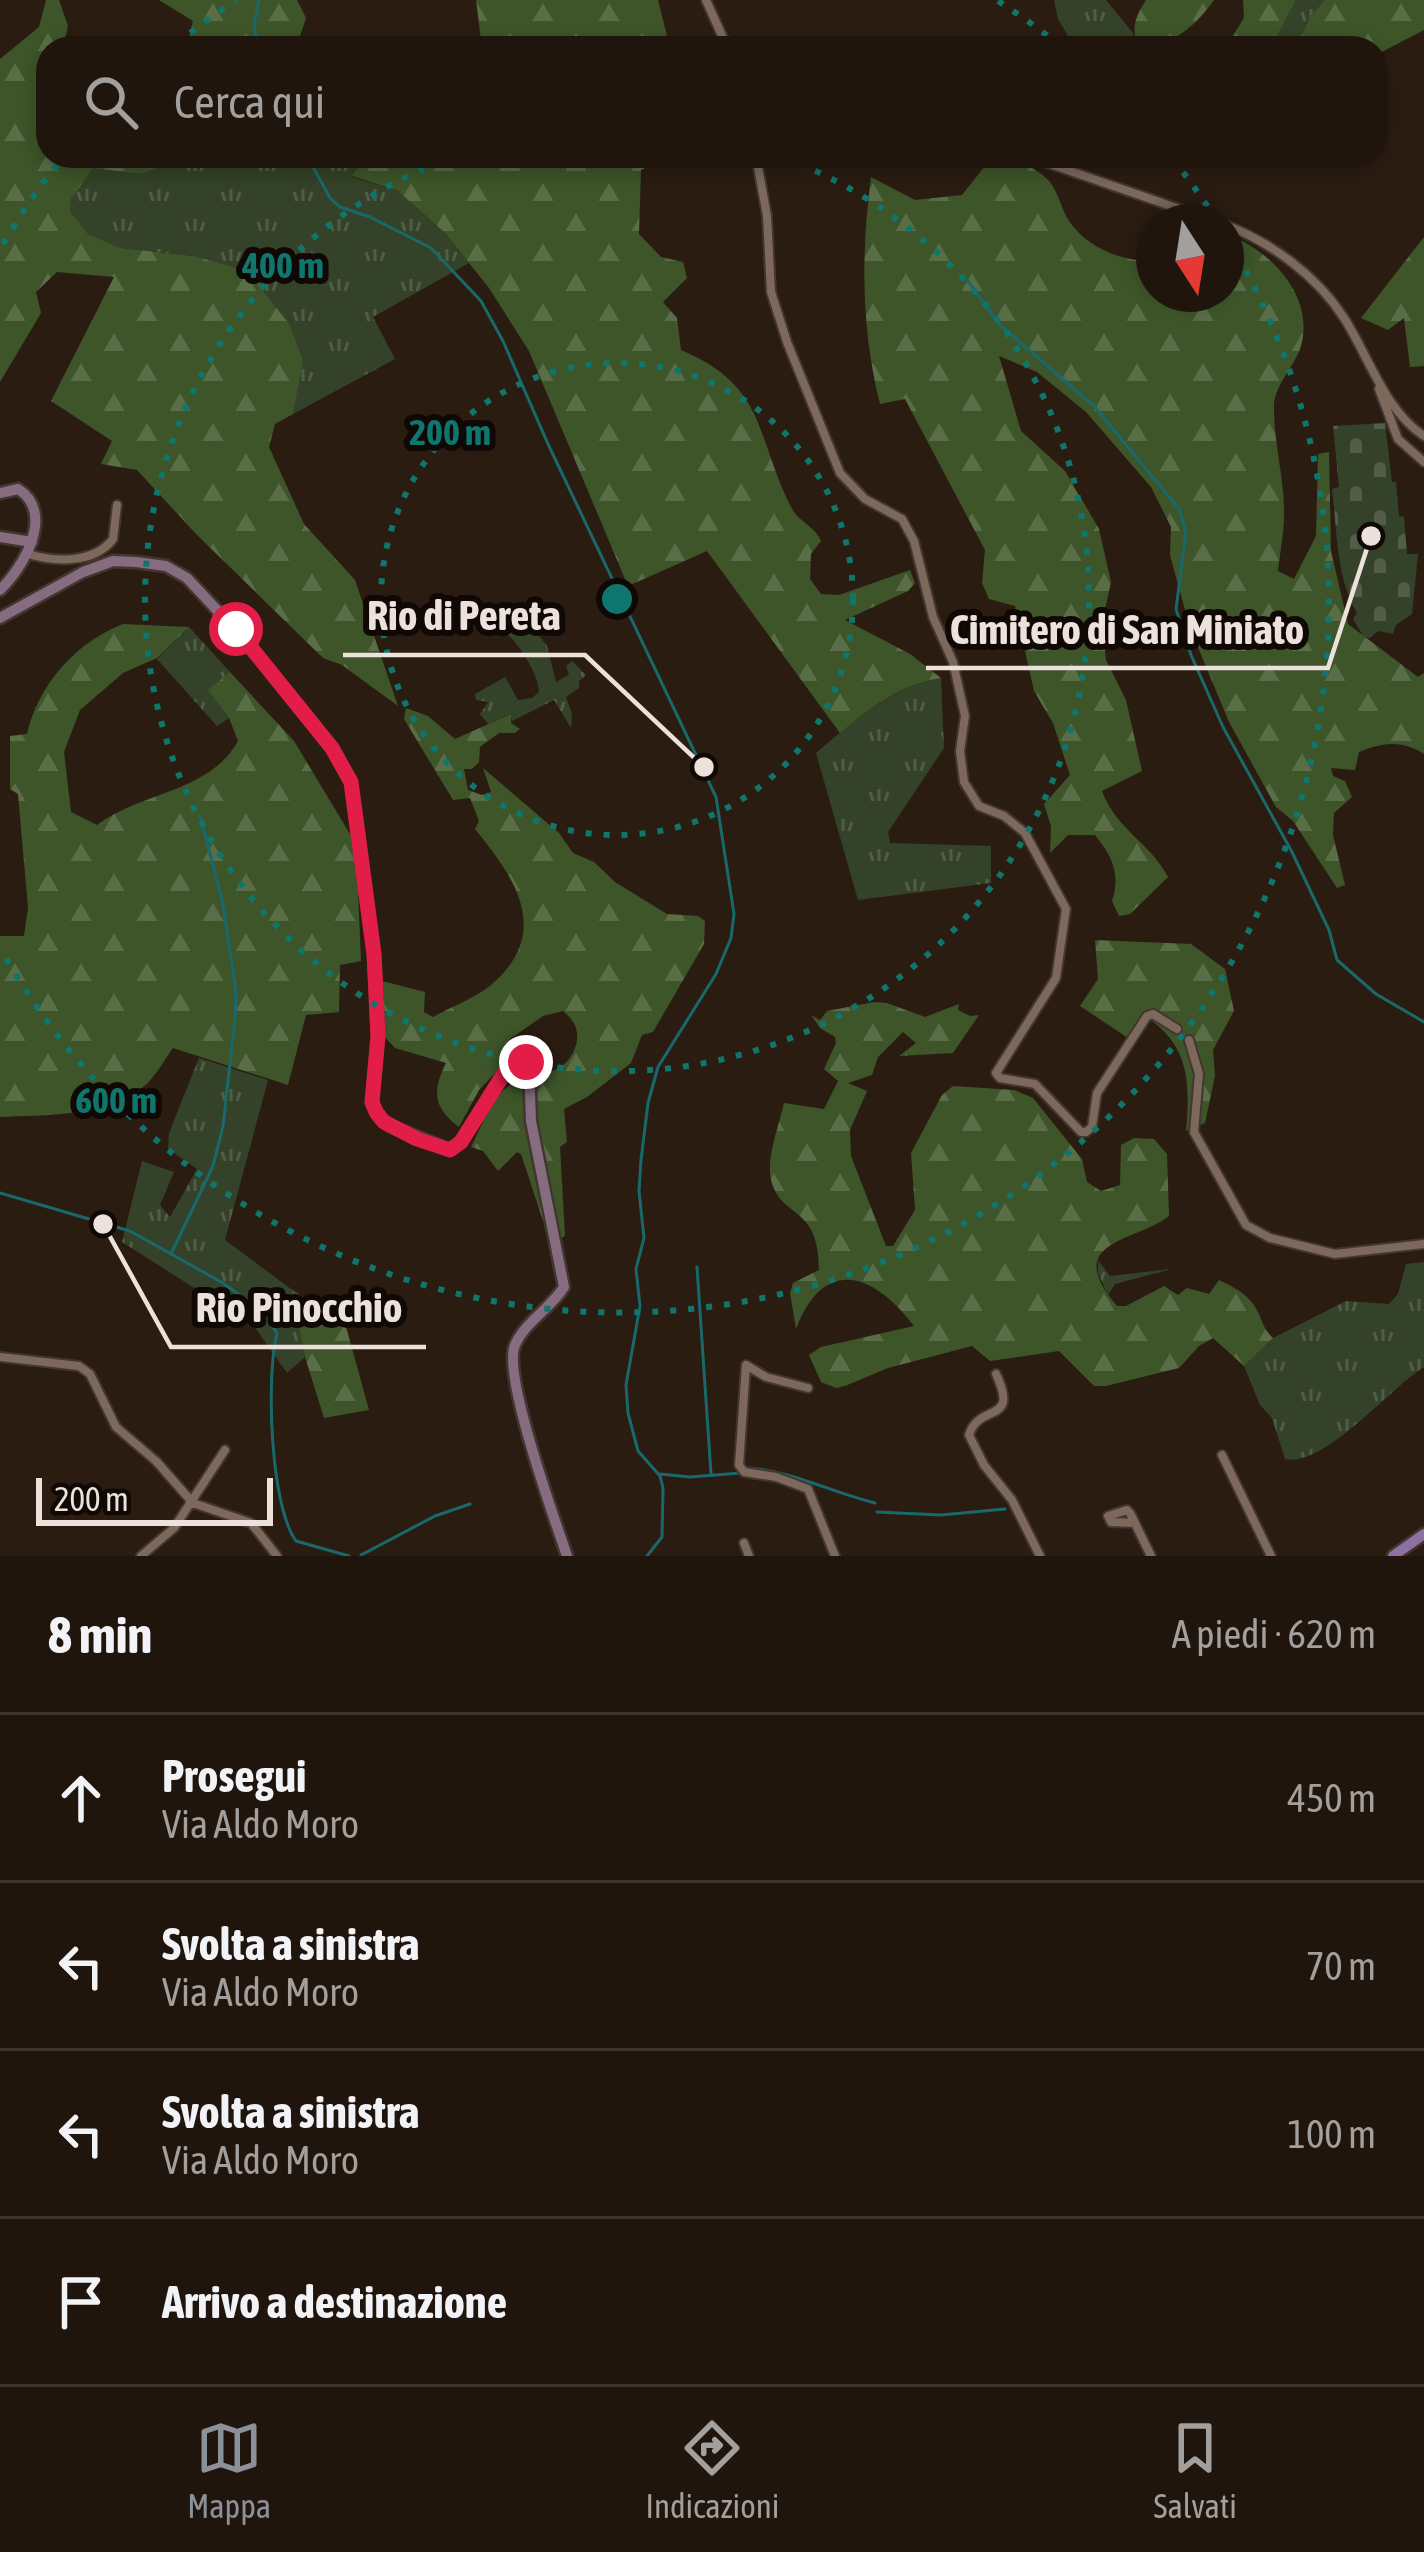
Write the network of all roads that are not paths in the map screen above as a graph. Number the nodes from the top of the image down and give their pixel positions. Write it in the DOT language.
graph roads {
  1 [pos="706,0"];
  2 [pos="724,36"];
  3 [pos="758,168"];
  4 [pos="1062,168"];
  5 [pos="1165,204"];
  6 [pos="1244,232"];
  7 [pos="1372,369"];
  8 [pos="1424,436"];
  9 [pos="1424,463"];
  10 [pos="0,493"];
  11 [pos="116,505"];
  12 [pos="0,537"];
  13 [pos="30,548"];
  14 [pos="0,590"];
  15 [pos="0,618"];
  16 [pos="1177,1029"];
  17 [pos="1189,1040"];
  18 [pos="1424,1244"];
  19 [pos="0,1357"];
  20 [pos="996,1374"];
  21 [pos="808,1388"];
  22 [pos="225,1450"];
  23 [pos="1222,1455"];
  24 [pos="193,1503"];
  25 [pos="1135,1523"];
  26 [pos="1424,1534"];
  27 [pos="744,1543"];
  28 [pos="141,1556"];
  29 [pos="277,1556"];
  30 [pos="567,1556"];
  31 [pos="748,1556"];
  32 [pos="835,1556"];
  33 [pos="1040,1556"];
  34 [pos="1151,1556"];
  35 [pos="1271,1556"];
  36 [pos="1393,1556"];
  1 -- 2 [label="street"];
  3 -- 16 [label="street"];
  4 -- 5 [label="street"];
  6 -- 7 [label="street"];
  7 -- 8 [label="street"];
  7 -- 9 [label="street"];
  10 -- 13 [label="main road"];
  11 -- 13 [label="street"];
  12 -- 13 [label="main road"];
  13 -- 14 [label="main road"];
  15 -- 30 [label="main road"];
  17 -- 18 [label="street"];
  19 -- 24 [label="street"];
  20 -- 33 [label="street"];
  21 -- 32 [label="street"];
  22 -- 24 [label="street"];
  23 -- 35 [label="street"];
  24 -- 28 [label="street"];
  24 -- 29 [label="street"];
  25 -- 34 [label="street"];
  26 -- 36 [label="main road"];
  27 -- 31 [label="street"];
}
